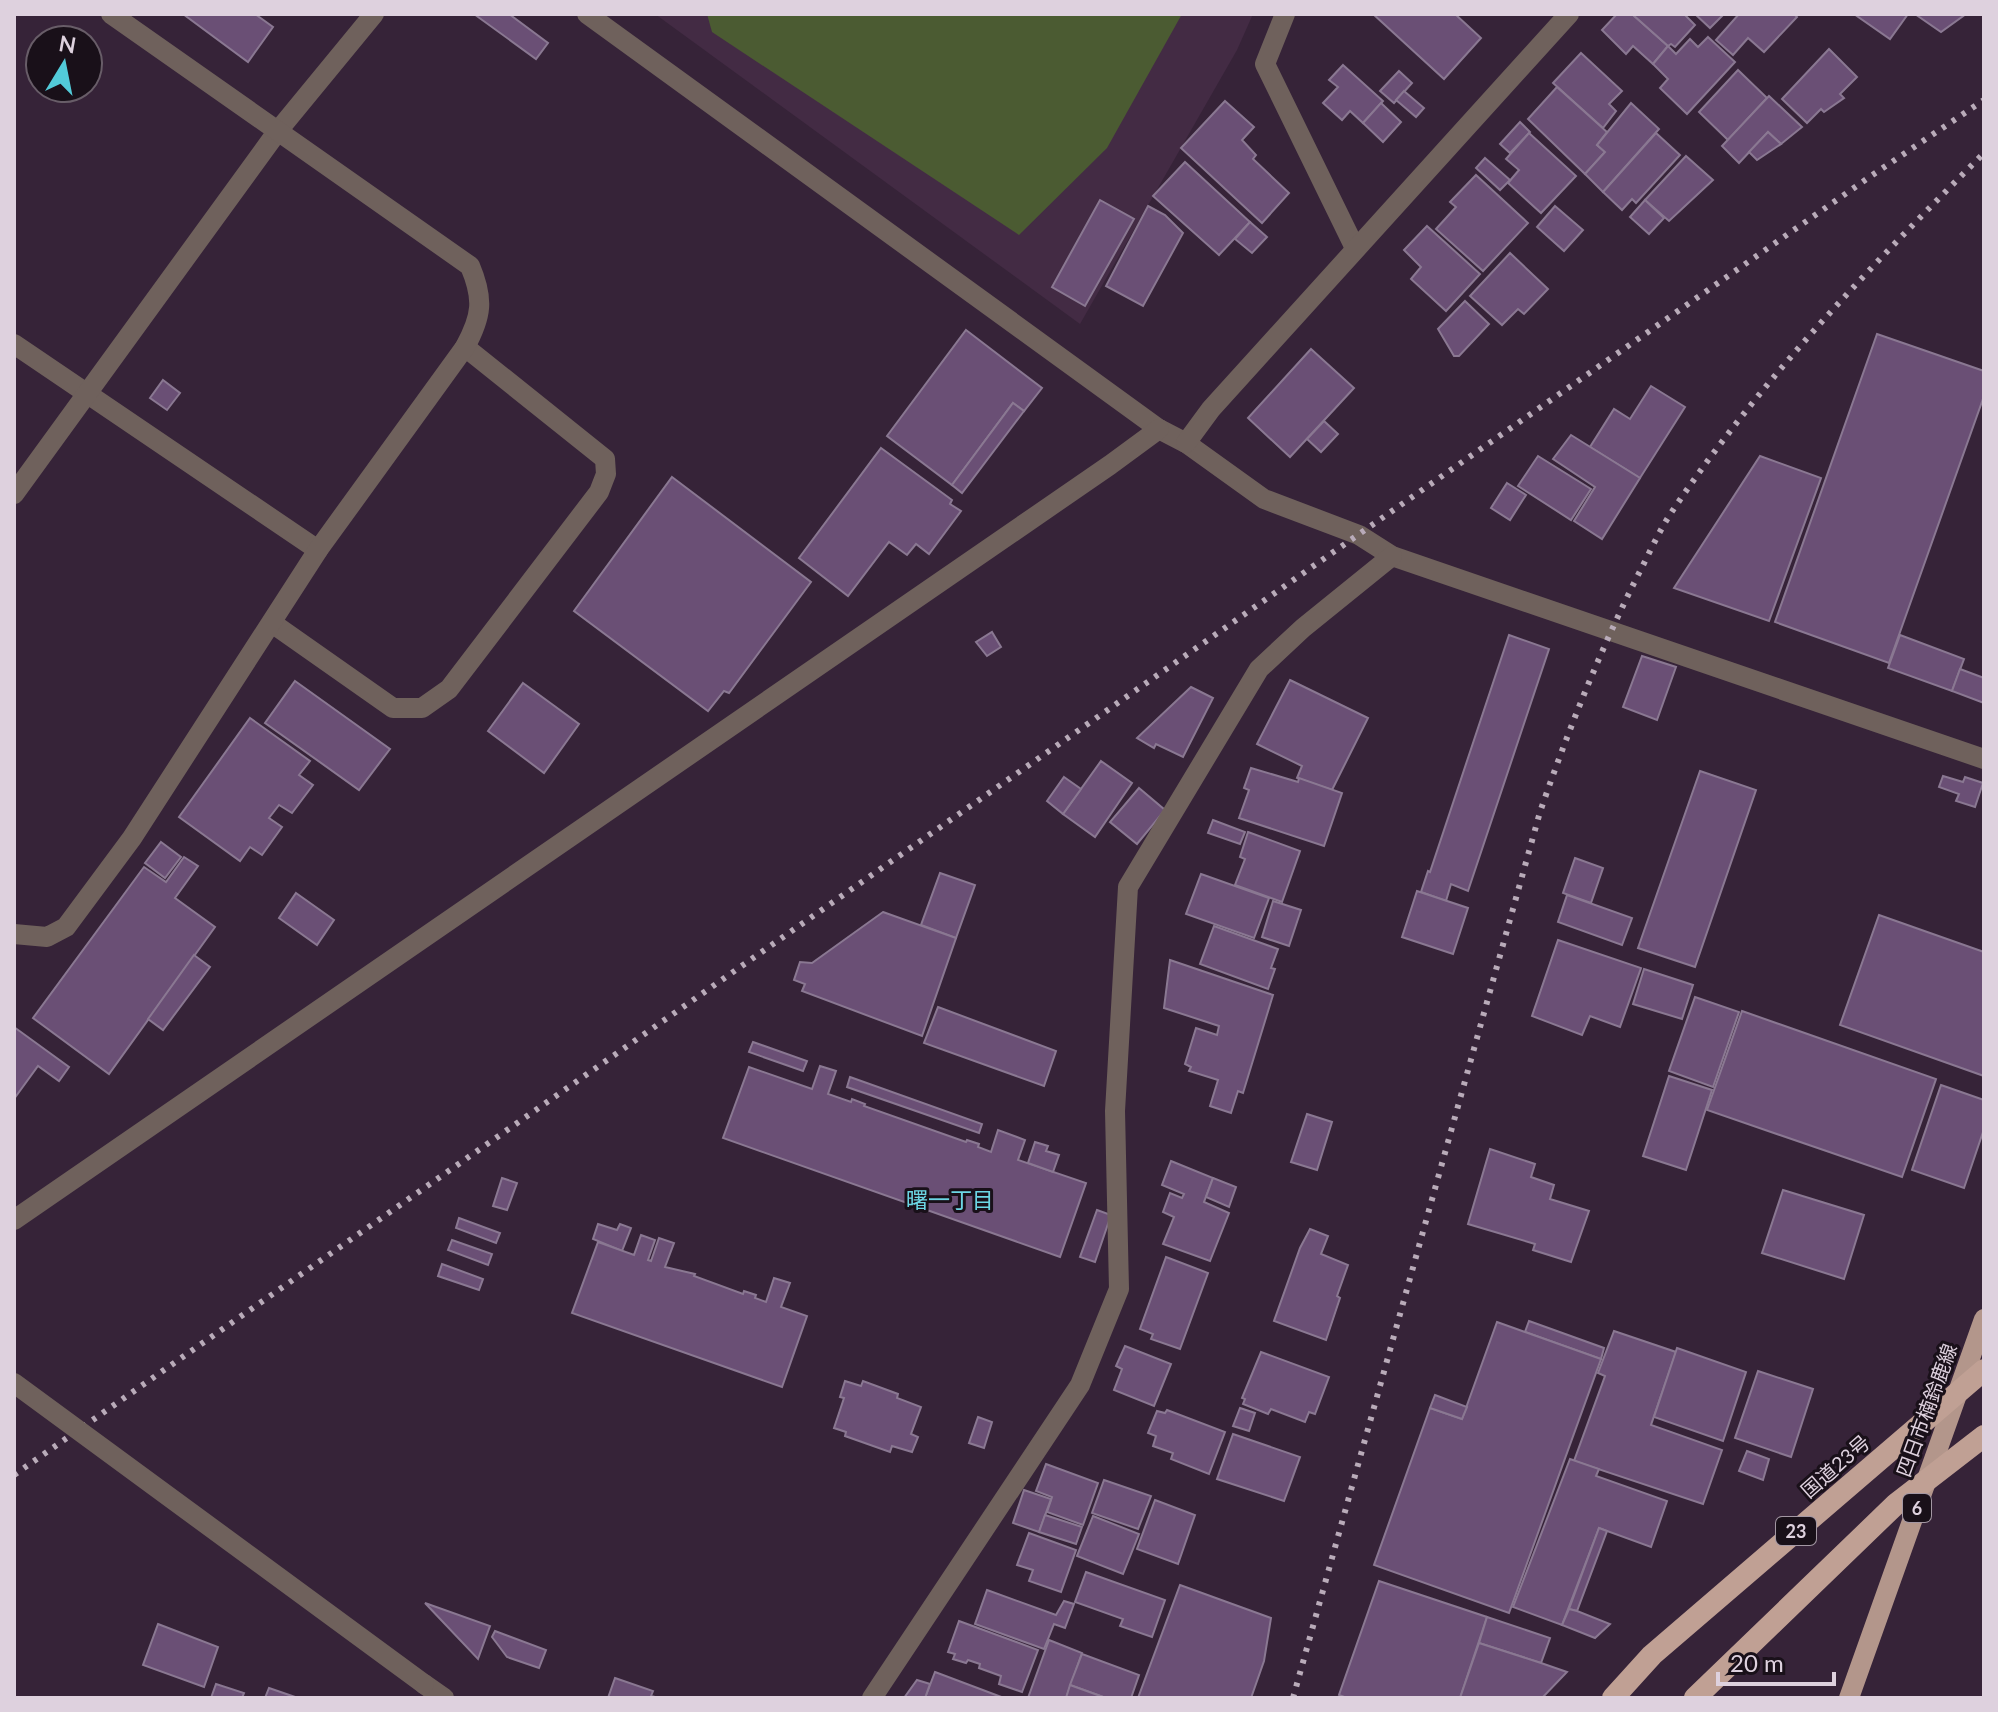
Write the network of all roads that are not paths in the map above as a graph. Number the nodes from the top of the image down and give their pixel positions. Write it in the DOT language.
graph roads {
  1 [pos="111,14"];
  2 [pos="374,14"];
  3 [pos="587,14"];
  4 [pos="1285,14"];
  5 [pos="1569,14"];
  6 [pos="277,132"];
  7 [pos="1355,248"];
  8 [pos="14,344"];
  9 [pos="465,347"];
  10 [pos="88,394"];
  11 [pos="1159,429"];
  12 [pos="1186,443"];
  13 [pos="14,494"];
  14 [pos="318,550"];
  15 [pos="1392,556"];
  16 [pos="272,623"];
  17 [pos="1984,759"];
  18 [pos="14,934"];
  19 [pos="14,1220"];
  20 [pos="1984,1319"];
  21 [pos="1984,1370"];
  22 [pos="14,1383"];
  23 [pos="1984,1436"];
  24 [pos="444,1698"];
  25 [pos="872,1698"];
  26 [pos="1613,1698"];
  27 [pos="1695,1698"];
  28 [pos="1849,1698"];
  1 -- 6 [label="street"];
  2 -- 6 [label="street"];
  3 -- 11 [label="street"];
  4 -- 7 [label="street"];
  5 -- 7 [label="street"];
  6 -- 9 [label="street"];
  6 -- 10 [label="street"];
  7 -- 12 [label="street"];
  8 -- 10 [label="street"];
  9 -- 14 [label="street"];
  9 -- 16 [label="street"];
  10 -- 13 [label="street"];
  10 -- 14 [label="street"];
  11 -- 12 [label="street"];
  11 -- 19 [label="street"];
  12 -- 15 [label="street"];
  14 -- 16 [label="street"];
  15 -- 17 [label="street"];
  15 -- 25 [label="street"];
  16 -- 18 [label="street"];
  20 -- 28 [label="main road, 四日市楠鈴鹿線 / 6"];
  21 -- 26 [label="highway, 国道23号 / 23, bridge"];
  22 -- 24 [label="street, bridge"];
  23 -- 27 [label="highway, 23, bridge"];
}
